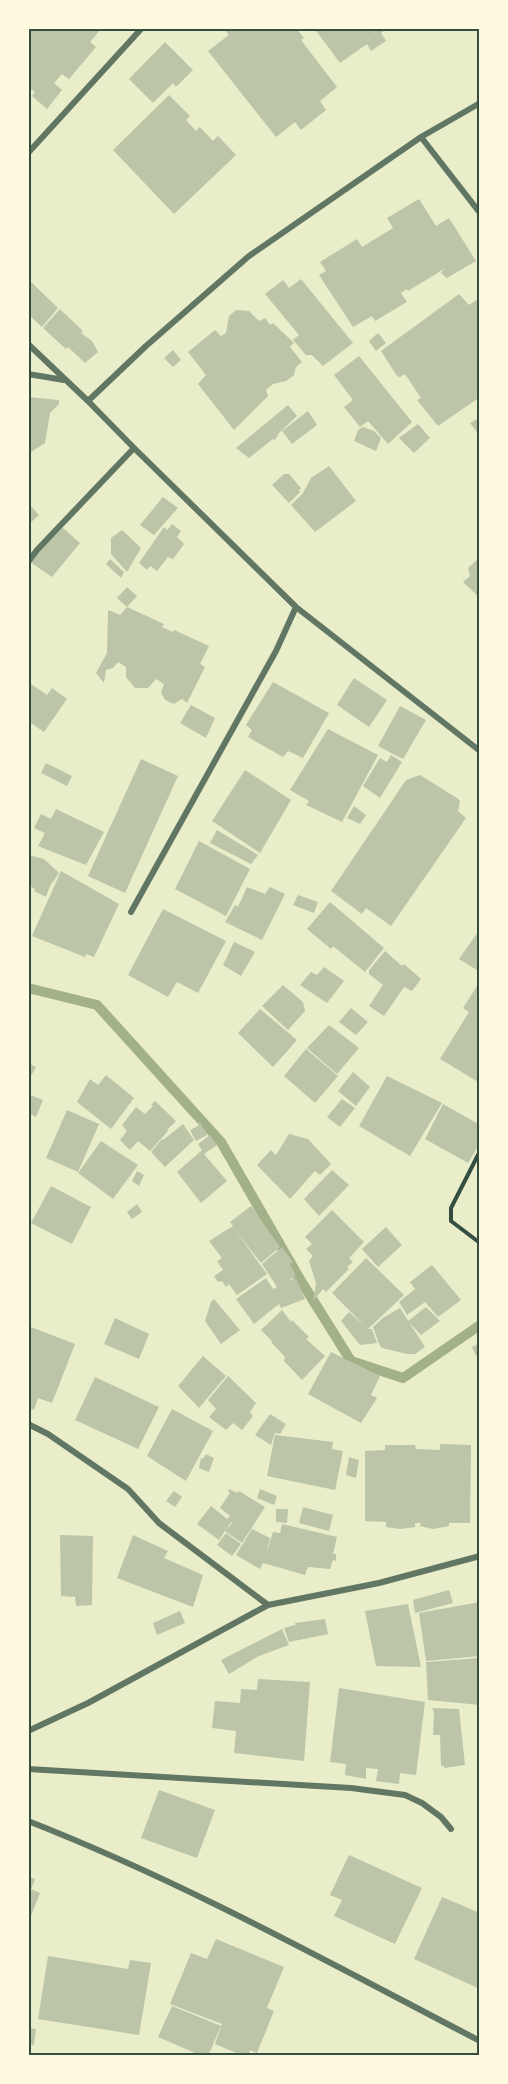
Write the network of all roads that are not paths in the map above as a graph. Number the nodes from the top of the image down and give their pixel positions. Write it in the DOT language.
graph roads {
  1 [pos="142,28"];
  2 [pos="480,103"];
  3 [pos="421,136"];
  4 [pos="28,153"];
  5 [pos="480,213"];
  6 [pos="28,344"];
  7 [pos="28,374"];
  8 [pos="65,380"];
  9 [pos="88,400"];
  10 [pos="134,448"];
  11 [pos="28,562"];
  12 [pos="296,607"];
  13 [pos="480,752"];
  14 [pos="131,912"];
  15 [pos="28,1424"];
  16 [pos="480,1556"];
  17 [pos="268,1605"];
  18 [pos="28,1731"];
  19 [pos="28,1769"];
  20 [pos="28,1821"];
  21 [pos="451,1829"];
  22 [pos="480,2041"];
  1 -- 4 [label="street"];
  2 -- 3 [label="street"];
  3 -- 5 [label="street"];
  3 -- 9 [label="street"];
  6 -- 8 [label="street"];
  7 -- 8 [label="street"];
  8 -- 9 [label="street"];
  9 -- 10 [label="street"];
  10 -- 11 [label="street"];
  10 -- 12 [label="street"];
  12 -- 13 [label="street"];
  12 -- 14 [label="street"];
  15 -- 17 [label="street"];
  16 -- 17 [label="street"];
  17 -- 18 [label="street"];
  19 -- 21 [label="street"];
  20 -- 22 [label="street"];
}
